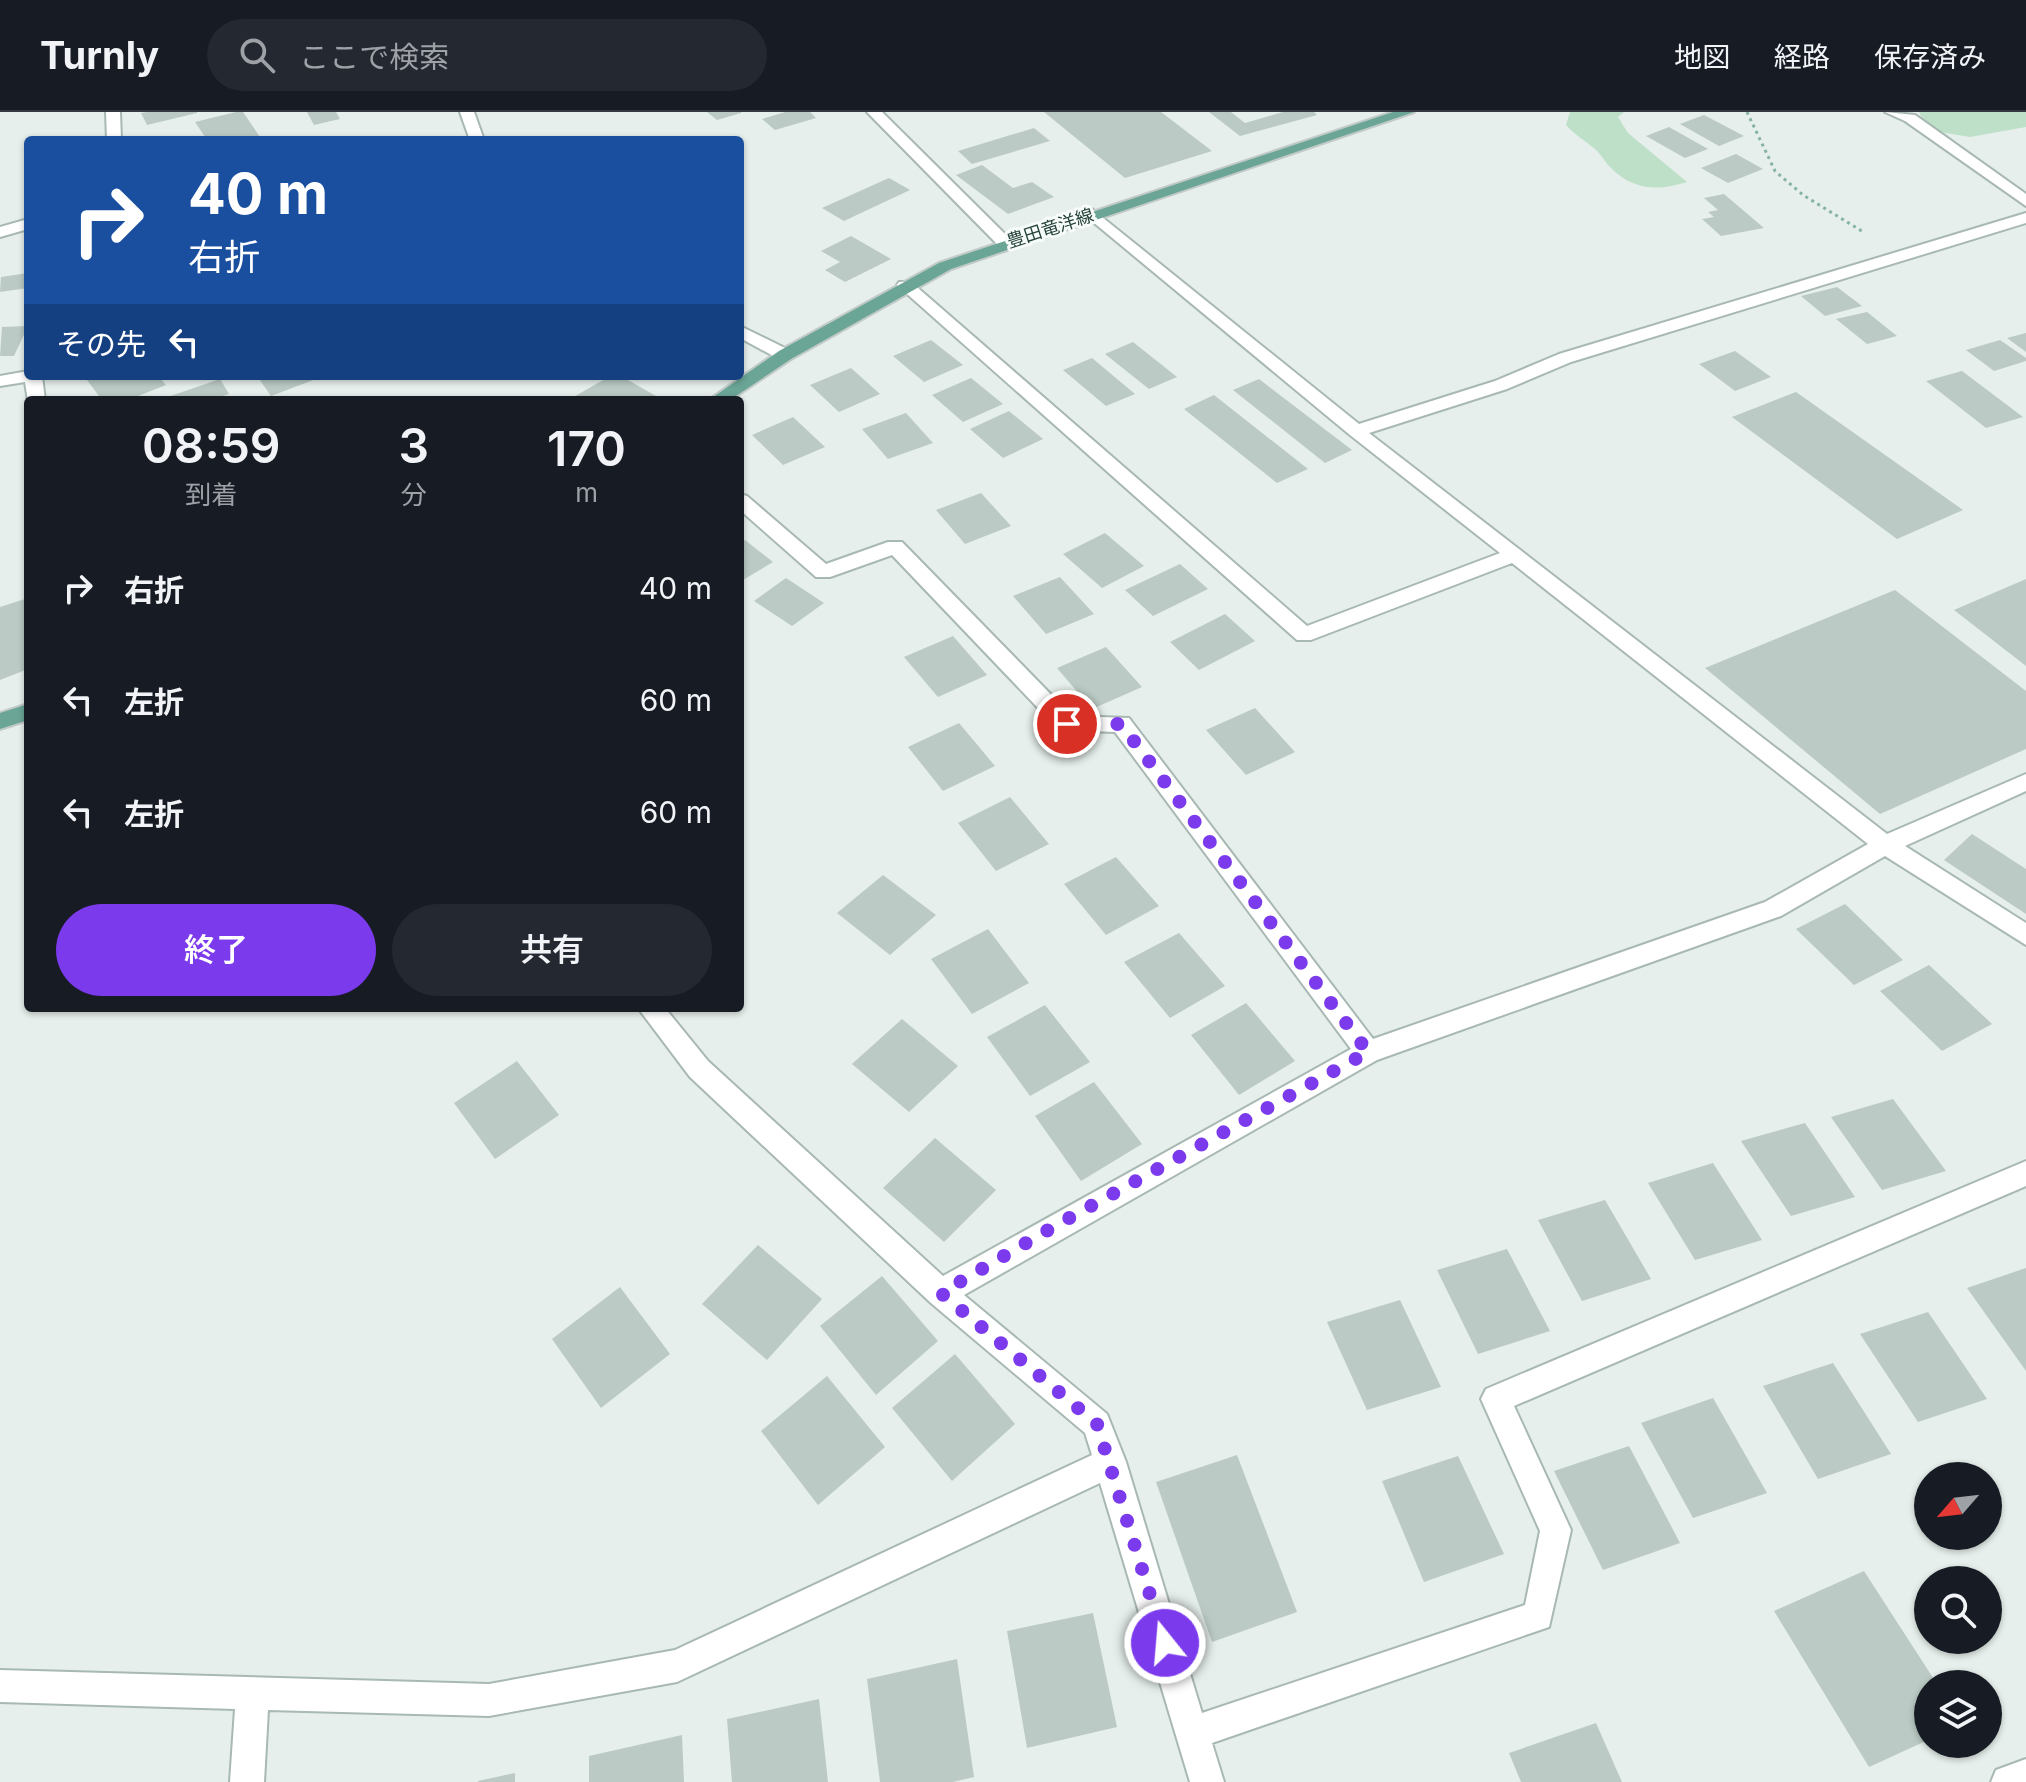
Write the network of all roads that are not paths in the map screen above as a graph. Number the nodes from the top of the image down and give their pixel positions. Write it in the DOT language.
graph roads {
  1 [pos="113,112"];
  2 [pos="467,112"];
  3 [pos="874,112"];
  4 [pos="1407,112"];
  5 [pos="1892,112"];
  6 [pos="114,136"];
  7 [pos="476,136"];
  8 [pos="2026,201"];
  9 [pos="1092,214"];
  10 [pos="2026,218"];
  11 [pos="24,225"];
  12 [pos="0,232"];
  13 [pos="1005,243"];
  14 [pos="905,285"];
  15 [pos="744,333"];
  16 [pos="785,355"];
  17 [pos="24,377"];
  18 [pos="0,381"];
  19 [pos="724,396"];
  20 [pos="1356,431"];
  21 [pos="744,503"];
  22 [pos="1514,555"];
  23 [pos="24,713"];
  24 [pos="0,721"];
  25 [pos="2026,782"];
  26 [pos="1885,845"];
  27 [pos="2026,935"];
  28 [pos="653,1012"];
  29 [pos="1368,1052"];
  30 [pos="2026,1173"];
  31 [pos="941,1293"];
  32 [pos="1111,1462"];
  33 [pos="0,1686"];
  34 [pos="252,1694"];
  35 [pos="1192,1733"];
  36 [pos="2026,1776"];
  37 [pos="247,1782"];
  38 [pos="1207,1782"];
  39 [pos="2008,1782"];
  1 -- 6 [label="street"];
  2 -- 7 [label="street"];
  3 -- 13 [label="street"];
  4 -- 9 [label="main road, 豊田竜洋線"];
  5 -- 8 [label="street"];
  9 -- 13 [label="main road, 豊田竜洋線"];
  9 -- 20 [label="street"];
  10 -- 20 [label="street"];
  11 -- 12 [label="street"];
  13 -- 14 [label="main road, 豊田竜洋線"];
  14 -- 16 [label="main road, 豊田竜洋線"];
  14 -- 22 [label="street"];
  15 -- 16 [label="street"];
  16 -- 19 [label="main road, 豊田竜洋線"];
  17 -- 18 [label="street"];
  20 -- 22 [label="street"];
  21 -- 29 [label="street"];
  22 -- 26 [label="street"];
  23 -- 24 [label="main road"];
  25 -- 26 [label="street"];
  26 -- 27 [label="street"];
  26 -- 29 [label="street"];
  28 -- 31 [label="street"];
  29 -- 31 [label="street"];
  30 -- 35 [label="street"];
  31 -- 32 [label="street"];
  32 -- 34 [label="street"];
  32 -- 35 [label="street"];
  33 -- 34 [label="street"];
  34 -- 37 [label="street"];
  35 -- 38 [label="street"];
  36 -- 39 [label="street"];
}
